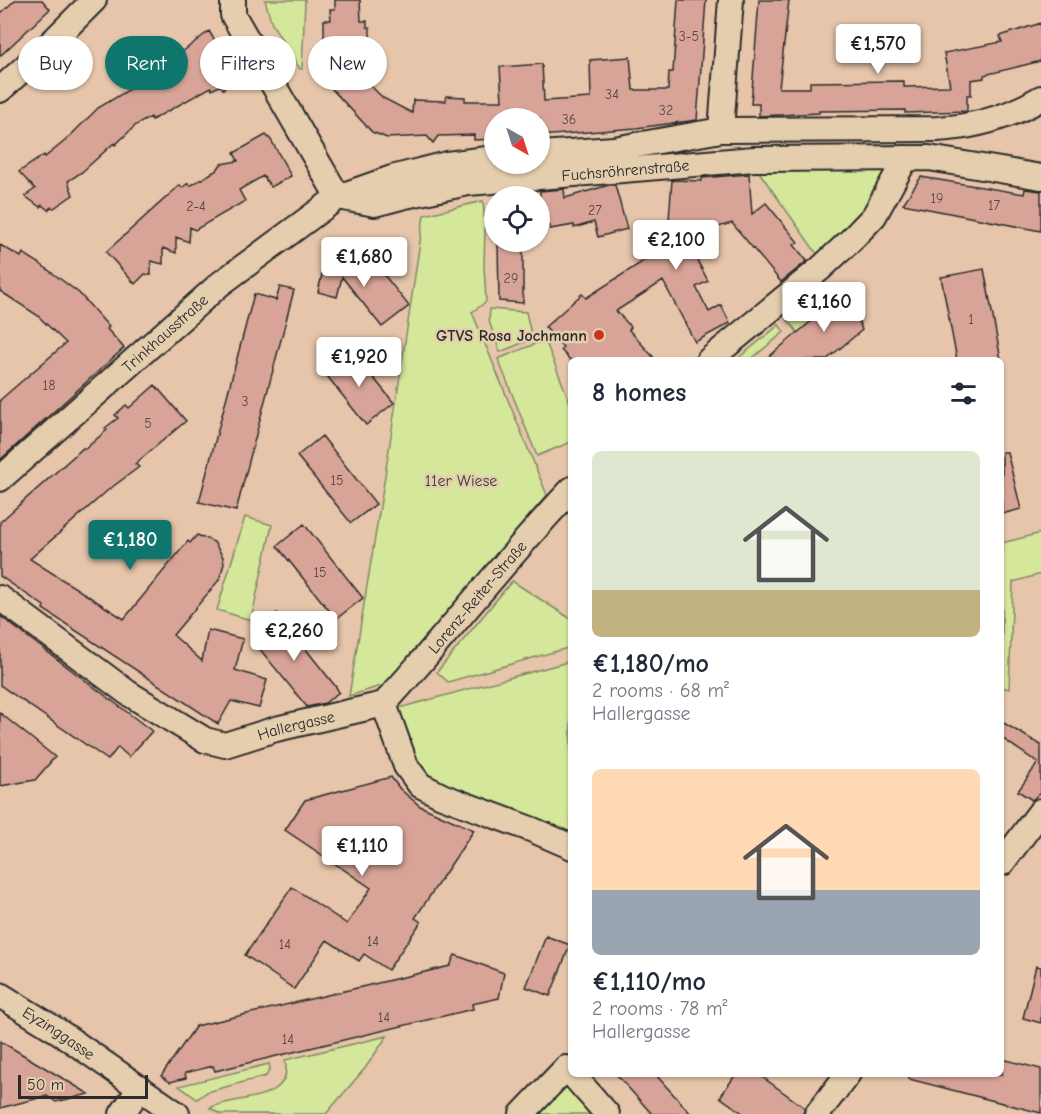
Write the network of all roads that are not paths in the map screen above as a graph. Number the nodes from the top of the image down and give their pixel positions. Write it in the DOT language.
graph roads {
  1 [pos="94,0"];
  2 [pos="233,0"];
  3 [pos="731,0"];
  4 [pos="0,90"];
  5 [pos="1041,98"];
  6 [pos="721,129"];
  7 [pos="550,153"];
  8 [pos="906,158"];
  9 [pos="484,159"];
  10 [pos="1041,177"];
  11 [pos="338,197"];
  12 [pos="713,357"];
  13 [pos="0,478"];
  14 [pos="568,493"];
  15 [pos="0,598"];
  16 [pos="384,705"];
  17 [pos="1041,812"];
  18 [pos="568,845"];
  19 [pos="1004,860"];
  20 [pos="0,995"];
  21 [pos="568,1070"];
  22 [pos="575,1077"];
  23 [pos="846,1077"];
  24 [pos="140,1088"];
  25 [pos="166,1111"];
  26 [pos="122,1114"];
  27 [pos="522,1114"];
  28 [pos="607,1114"];
  29 [pos="817,1114"];
  1 -- 4 [label="street"];
  2 -- 11 [label="street"];
  3 -- 6 [label="street"];
  5 -- 6 [label="street, Fuchsröhrenstraße"];
  6 -- 7 [label="street, Fuchsröhrenstraße"];
  8 -- 10 [label="street, Fuchsröhrenstraße"];
  8 -- 11 [label="street, Fuchsröhrenstraße"];
  8 -- 12 [label="street"];
  9 -- 11 [label="street"];
  11 -- 13 [label="street, Trinkhausstraße"];
  14 -- 16 [label="street, Lorenz-Reiter-Straße"];
  15 -- 16 [label="street, Hallergasse"];
  16 -- 18 [label="street"];
  17 -- 19 [label="street"];
  20 -- 24 [label="street, Eyzinggasse"];
  21 -- 27 [label="street"];
  22 -- 28 [label="street"];
  23 -- 29 [label="street"];
  24 -- 25 [label="street, Eyzinggasse"];
  24 -- 26 [label="street"];
}
